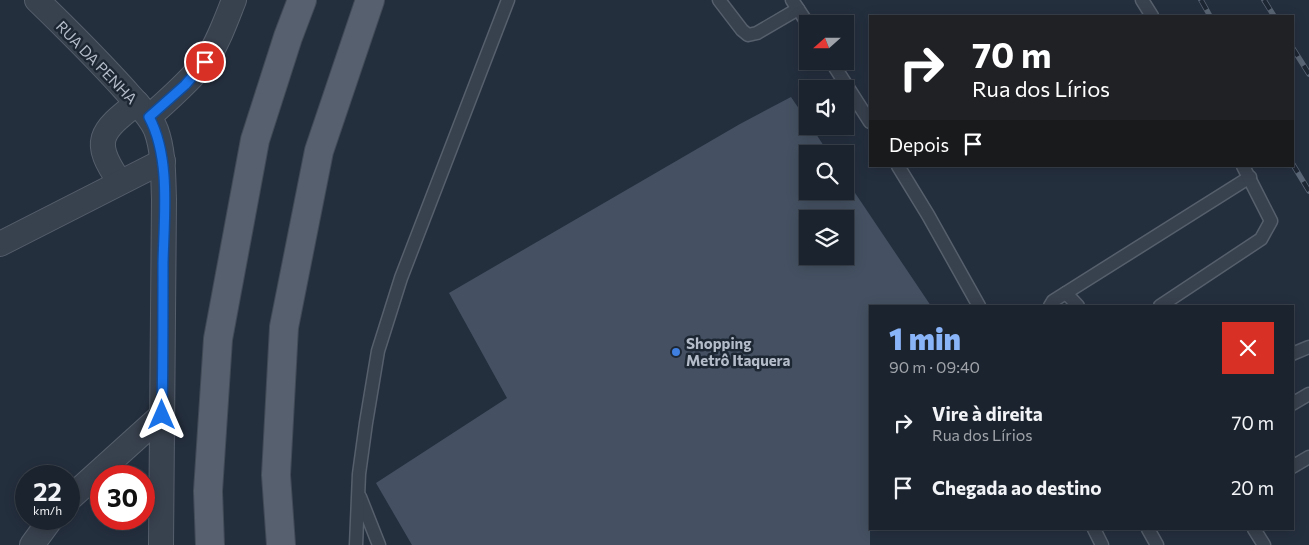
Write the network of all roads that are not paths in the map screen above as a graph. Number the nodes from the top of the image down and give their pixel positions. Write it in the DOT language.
graph roads {
  1 [pos="37,0"];
  2 [pos="234,0"];
  3 [pos="302,0"];
  4 [pos="370,0"];
  5 [pos="508,0"];
  6 [pos="719,0"];
  7 [pos="1142,0"];
  8 [pos="795,5"];
  9 [pos="1151,15"];
  10 [pos="837,70"];
  11 [pos="143,110"];
  12 [pos="869,120"];
  13 [pos="162,161"];
  14 [pos="899,167"];
  15 [pos="1247,172"];
  16 [pos="120,182"];
  17 [pos="0,244"];
  18 [pos="1066,293"];
  19 [pos="978,305"];
  20 [pos="1051,305"];
  21 [pos="1077,305"];
  22 [pos="1162,305"];
  23 [pos="1309,348"];
  24 [pos="1294,353"];
  25 [pos="1309,394"];
  26 [pos="1294,403"];
  27 [pos="162,415"];
  28 [pos="1309,456"];
  29 [pos="1294,466"];
  30 [pos="80,489"];
  31 [pos="358,492"];
  32 [pos="43,530"];
  33 [pos="1094,530"];
  34 [pos="1255,530"];
  35 [pos="32,545"];
  36 [pos="160,545"];
  37 [pos="210,545"];
  38 [pos="281,545"];
  39 [pos="356,545"];
  40 [pos="379,545"];
  41 [pos="1102,545"];
  42 [pos="1264,545"];
  1 -- 11 [label="street, RUA DA PENHA"];
  2 -- 11 [label="street"];
  3 -- 37 [label="main road"];
  4 -- 38 [label="main road"];
  5 -- 31 [label="lane"];
  6 -- 8 [label="lane"];
  7 -- 9 [label="lane"];
  10 -- 12 [label="lane"];
  11 -- 13 [label="street, RUA DA PENHA"];
  11 -- 16 [label="street"];
  13 -- 16 [label="street"];
  13 -- 27 [label="street, RUA DA PENHA"];
  14 -- 19 [label="lane"];
  15 -- 18 [label="lane"];
  15 -- 22 [label="lane"];
  16 -- 17 [label="street"];
  18 -- 20 [label="lane"];
  18 -- 21 [label="lane"];
  23 -- 24 [label="lane"];
  25 -- 26 [label="lane"];
  27 -- 30 [label="street"];
  27 -- 36 [label="street, RUA DA PENHA"];
  28 -- 29 [label="lane"];
  31 -- 39 [label="lane"];
  31 -- 40 [label="lane"];
  32 -- 35 [label="street"];
  33 -- 41 [label="lane"];
  34 -- 42 [label="lane"];
}
